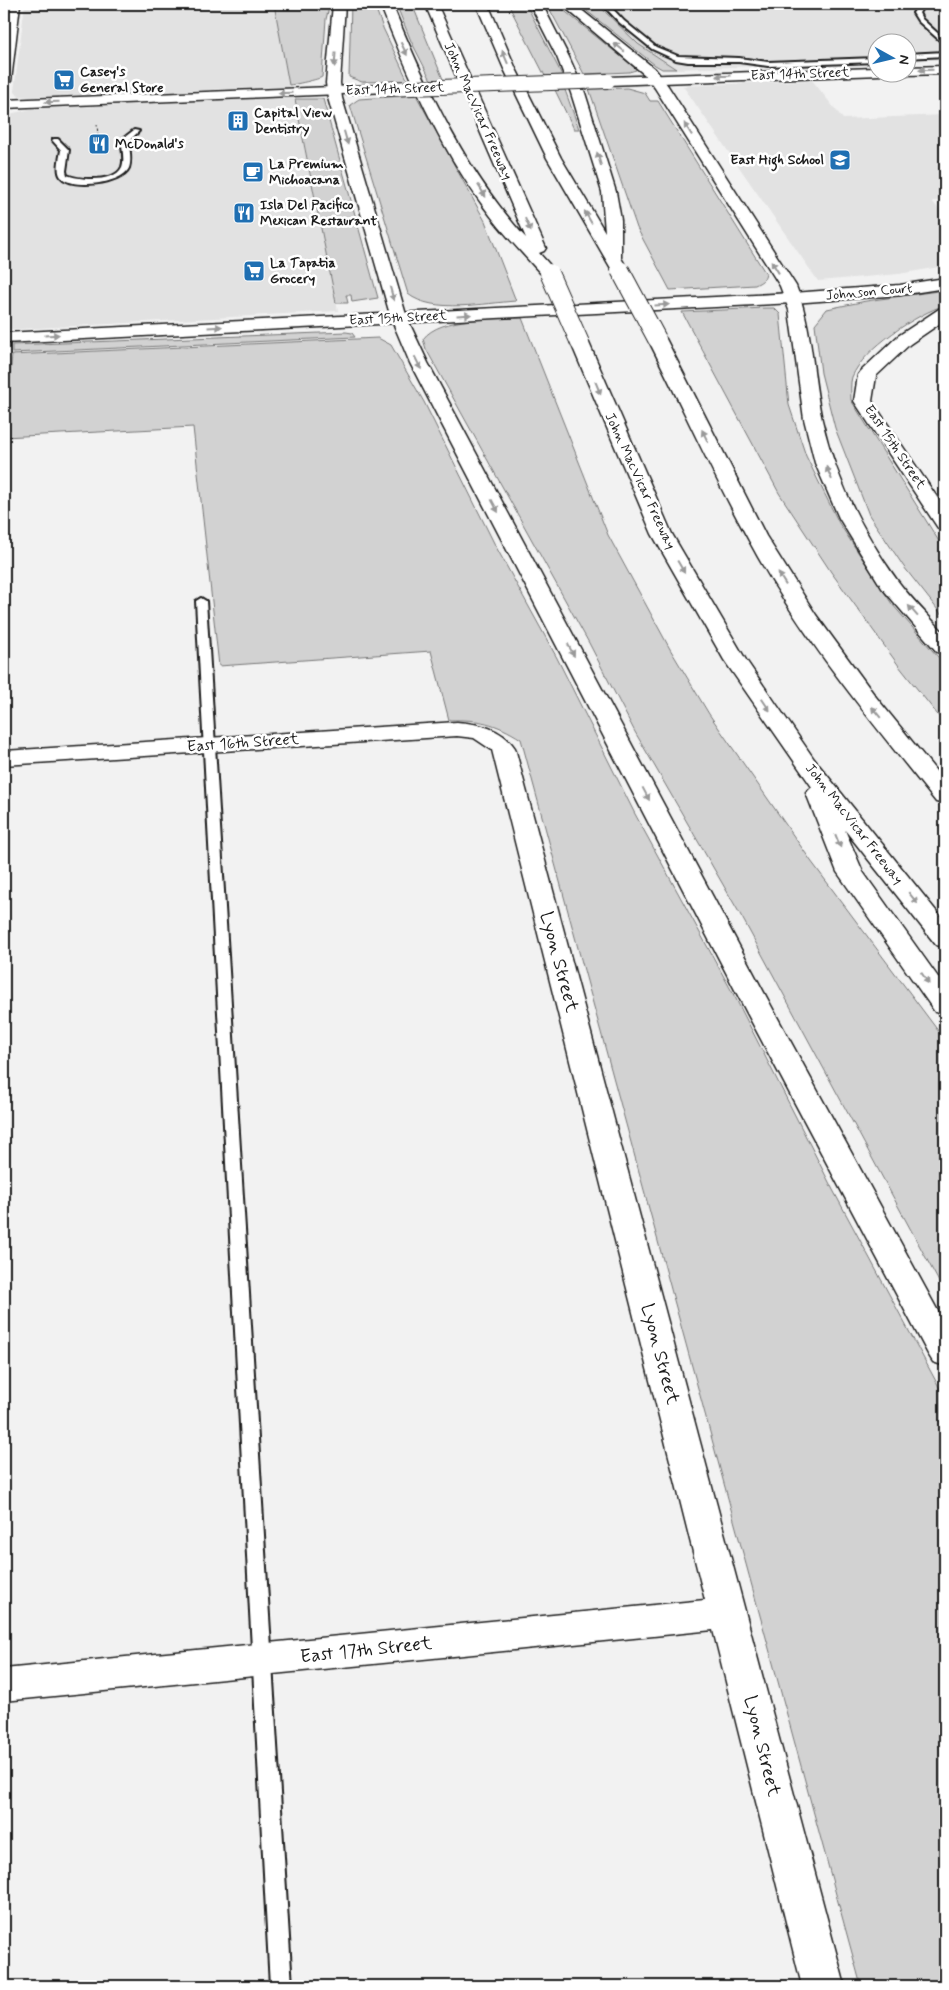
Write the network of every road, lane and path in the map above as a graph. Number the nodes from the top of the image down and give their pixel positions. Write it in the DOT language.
graph roads {
  1 [pos="14,4"];
  2 [pos="339,4"];
  3 [pos="386,4"];
  4 [pos="432,4"];
  5 [pos="482,4"];
  6 [pos="536,4"];
  7 [pos="567,4"];
  8 [pos="605,4"];
  9 [pos="926,4"];
  10 [pos="945,43"];
  11 [pos="945,54"];
  12 [pos="916,55"];
  13 [pos="866,60"];
  14 [pos="945,70"];
  15 [pos="916,71"];
  16 [pos="866,72"];
  17 [pos="656,79"];
  18 [pos="4,81"];
  19 [pos="334,91"];
  20 [pos="4,104"];
  21 [pos="91,123"];
  22 [pos="136,132"];
  23 [pos="98,136"];
  24 [pos="56,140"];
  25 [pos="616,264"];
  26 [pos="549,273"];
  27 [pos="945,284"];
  28 [pos="793,298"];
  29 [pos="945,313"];
  30 [pos="399,318"];
  31 [pos="4,338"];
  32 [pos="945,524"];
  33 [pos="201,601"];
  34 [pos="945,647"];
  35 [pos="482,733"];
  36 [pos="209,745"];
  37 [pos="907,749"];
  38 [pos="4,758"];
  39 [pos="806,764"];
  40 [pos="945,788"];
  41 [pos="945,797"];
  42 [pos="945,938"];
  43 [pos="945,1006"];
  44 [pos="945,1354"];
  45 [pos="727,1613"];
  46 [pos="262,1661"];
  47 [pos="4,1685"];
  48 [pos="280,1986"];
  49 [pos="824,1986"];
  1 -- 18 [label="main road"];
  2 -- 19 [label="main road, one-way"];
  3 -- 26 [label="main road, one-way"];
  4 -- 26 [label="main road, John MacVicar Freeway, one-way"];
  25 -- 5 [label="main road, one-way"];
  25 -- 6 [label="main road, one-way"];
  17 -- 7 [label="main road, one-way"];
  8 -- 13 [label="lane"];
  9 -- 10 [label="lane"];
  11 -- 12 [label="lane"];
  14 -- 15 [label="main road, one-way"];
  16 -- 17 [label="main road, East 14th Street, one-way"];
  17 -- 19 [label="main road, East 14th Street, bridge"];
  28 -- 17 [label="main road, one-way"];
  19 -- 20 [label="main road, East 14th Street, one-way"];
  19 -- 30 [label="main road, one-way"];
  21 -- 23 [label="path"];
  22 -- 24 [label="lane"];
  37 -- 25 [label="main road, one-way, bridge"];
  26 -- 39 [label="main road, John MacVicar Freeway, one-way, bridge"];
  27 -- 28 [label="main road, Johnson Court"];
  30 -- 28 [label="main road, East 15th Street, one-way"];
  34 -- 28 [label="main road, one-way"];
  29 -- 32 [label="main road, East 15th Street"];
  31 -- 30 [label="main road, East 15th Street, one-way"];
  30 -- 44 [label="main road, one-way"];
  33 -- 36 [label="lane"];
  35 -- 36 [label="main road, East 16th Street"];
  35 -- 45 [label="main road, Lyon Street"];
  36 -- 38 [label="main road, East 16th Street"];
  36 -- 46 [label="lane"];
  37 -- 40 [label="main road"];
  37 -- 41 [label="main road"];
  39 -- 42 [label="main road, John MacVicar Freeway, one-way"];
  39 -- 43 [label="main road, one-way"];
  45 -- 46 [label="main road, East 17th Street"];
  45 -- 49 [label="main road, Lyon Street"];
  46 -- 47 [label="main road, East 17th Street"];
  46 -- 48 [label="lane"];
}
